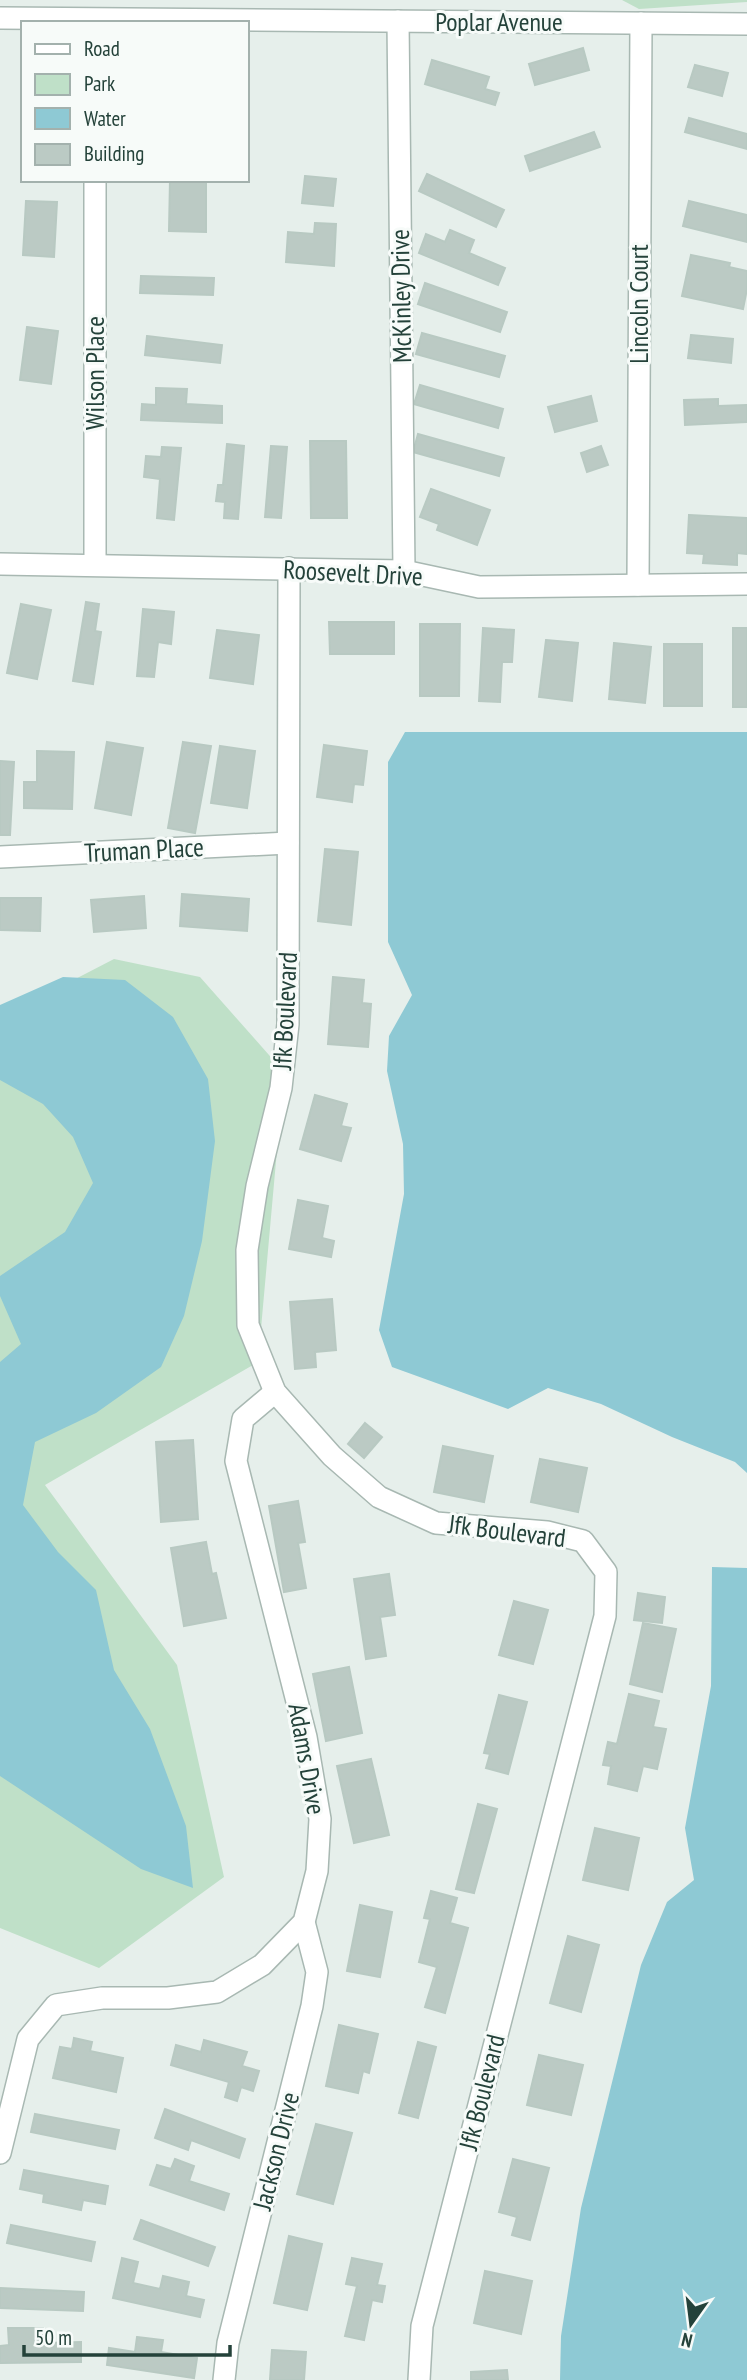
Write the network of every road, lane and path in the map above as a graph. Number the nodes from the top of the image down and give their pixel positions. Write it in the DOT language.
graph roads {
  1 [pos="0,18"];
  2 [pos="95,21"];
  3 [pos="398,21"];
  4 [pos="641,23"];
  5 [pos="747,24"];
  6 [pos="95,182"];
  7 [pos="0,564"];
  8 [pos="95,565"];
  9 [pos="289,568"];
  10 [pos="404,571"];
  11 [pos="747,584"];
  12 [pos="638,585"];
  13 [pos="288,843"];
  14 [pos="0,857"];
  15 [pos="275,1392"];
  16 [pos="304,1922"];
  17 [pos="0,2153"];
  18 [pos="225,2380"];
  19 [pos="419,2380"];
  1 -- 2 [label="street, Poplar Avenue"];
  2 -- 3 [label="street, Poplar Avenue"];
  3 -- 4 [label="street, Poplar Avenue"];
  3 -- 10 [label="street, McKinley Drive"];
  4 -- 5 [label="street, Poplar Avenue"];
  4 -- 12 [label="street, Lincoln Court"];
  6 -- 8 [label="street, Wilson Place"];
  7 -- 8 [label="street, Roosevelt Drive"];
  8 -- 9 [label="street, Roosevelt Drive"];
  9 -- 10 [label="street, Roosevelt Drive"];
  9 -- 13 [label="street, Jfk Boulevard"];
  10 -- 12 [label="street, Roosevelt Drive"];
  11 -- 12 [label="street, Roosevelt Drive"];
  13 -- 14 [label="street, Truman Place"];
  13 -- 15 [label="street, Jfk Boulevard"];
  15 -- 16 [label="street, Adams Drive"];
  15 -- 19 [label="street, Jfk Boulevard"];
  16 -- 17 [label="street"];
  16 -- 18 [label="street, Jackson Drive"];
}
